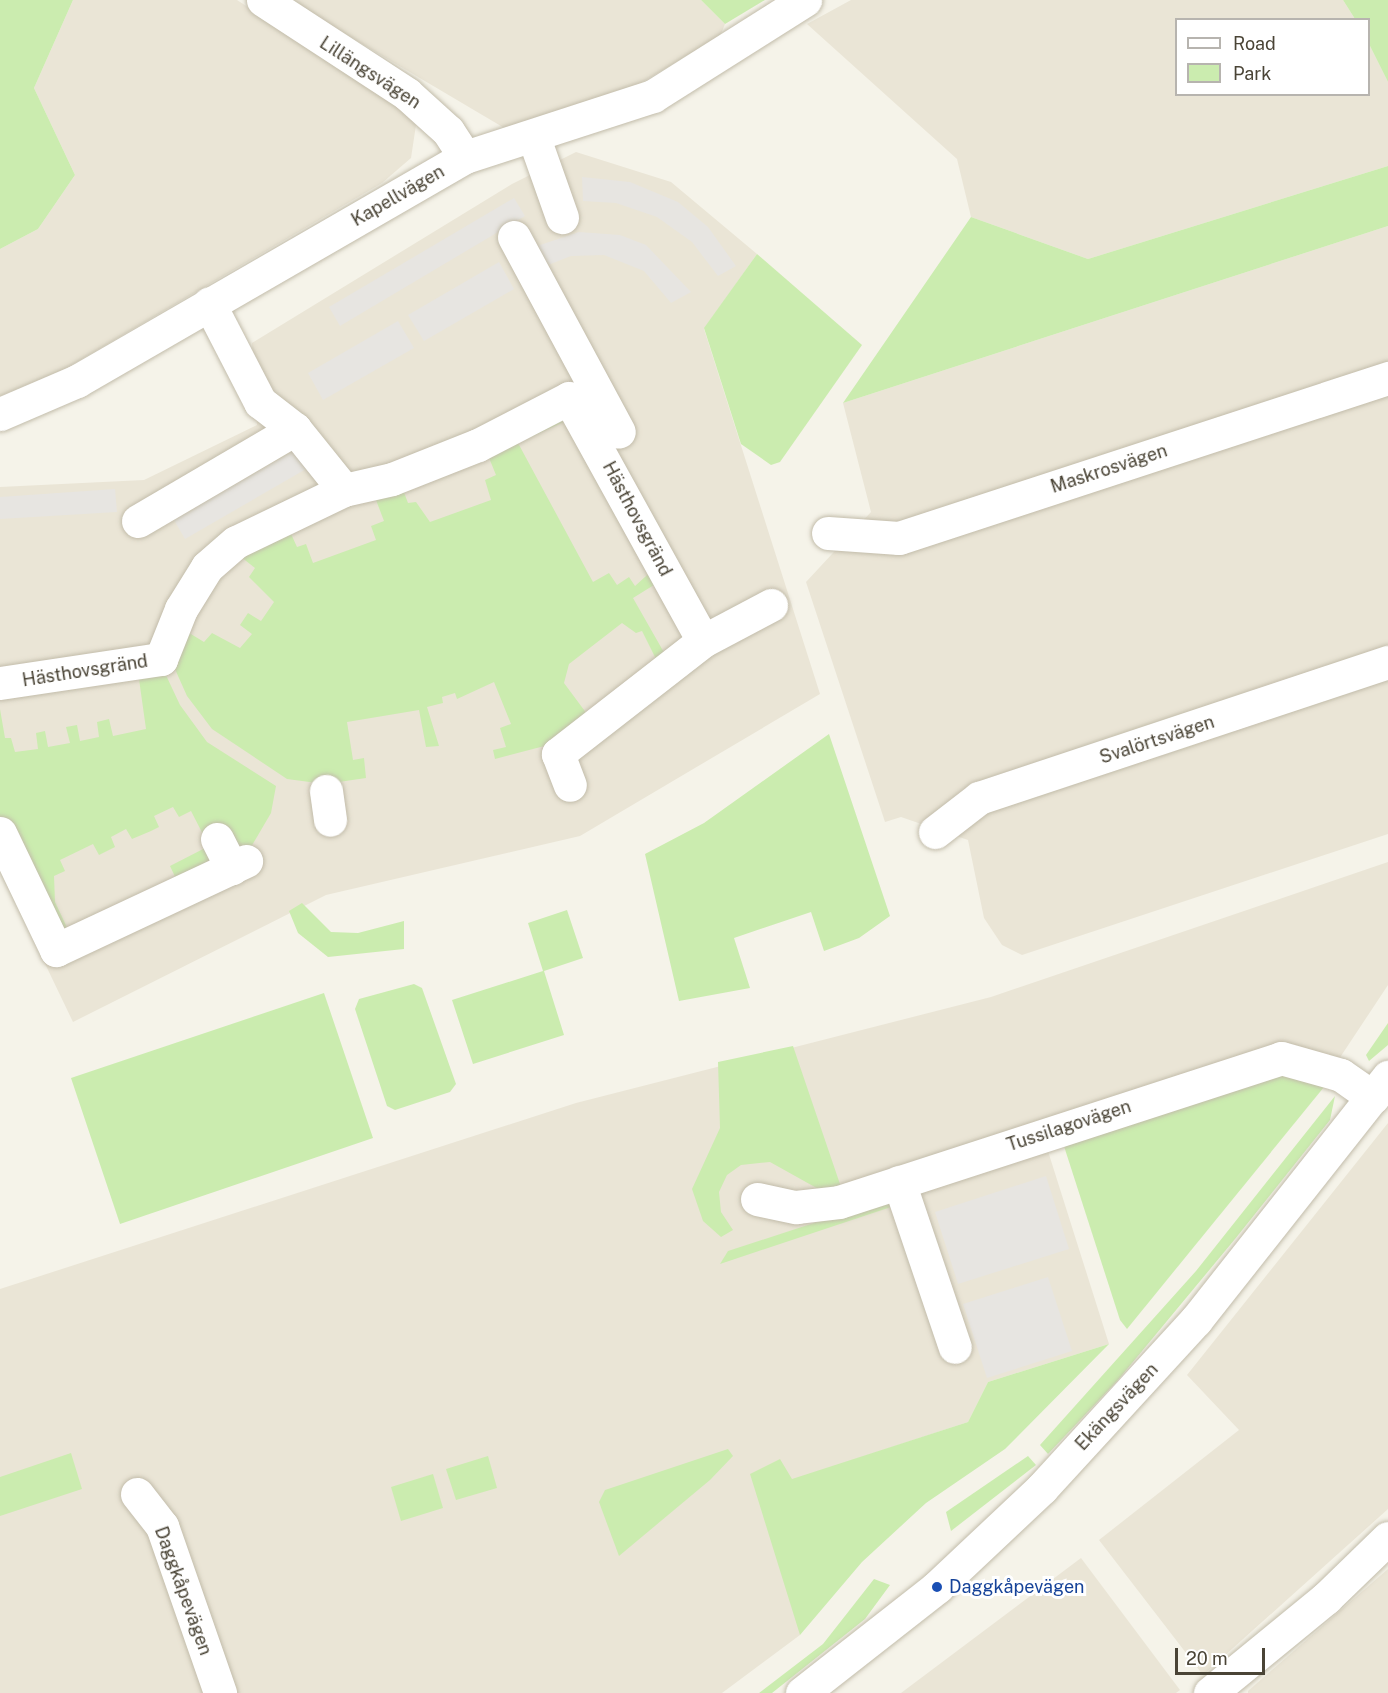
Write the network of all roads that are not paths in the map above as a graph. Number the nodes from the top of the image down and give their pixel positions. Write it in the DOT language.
graph roads {
  1 [pos="263,0"];
  2 [pos="805,0"];
  3 [pos="534,138"];
  4 [pos="465,157"];
  5 [pos="562,217"];
  6 [pos="514,237"];
  7 [pos="209,303"];
  8 [pos="1388,378"];
  9 [pos="578,387"];
  10 [pos="0,414"];
  11 [pos="295,429"];
  12 [pos="619,432"];
  13 [pos="344,490"];
  14 [pos="138,521"];
  15 [pos="828,533"];
  16 [pos="771,605"];
  17 [pos="703,641"];
  18 [pos="1388,663"];
  19 [pos="0,683"];
  20 [pos="570,785"];
  21 [pos="935,832"];
  22 [pos="0,833"];
  23 [pos="217,839"];
  24 [pos="1381,1087"];
  25 [pos="900,1182"];
  26 [pos="757,1199"];
  27 [pos="955,1347"];
  28 [pos="137,1494"];
  29 [pos="1388,1538"];
  30 [pos="220,1693"];
  31 [pos="802,1693"];
  32 [pos="1210,1693"];
  1 -- 4 [label="street, Lillängsvägen"];
  2 -- 3 [label="street, Kapellvägen"];
  3 -- 4 [label="street, Kapellvägen"];
  3 -- 5 [label="street"];
  4 -- 7 [label="street, Kapellvägen"];
  6 -- 9 [label="street, Hästhovsgränd"];
  7 -- 10 [label="street, Kapellvägen"];
  7 -- 11 [label="street"];
  8 -- 15 [label="street, Maskrosvägen"];
  9 -- 12 [label="street, Hästhovsgränd"];
  9 -- 13 [label="street, Hästhovsgränd"];
  9 -- 17 [label="street, Hästhovsgränd"];
  11 -- 13 [label="street"];
  11 -- 14 [label="street"];
  13 -- 19 [label="street, Hästhovsgränd"];
  16 -- 17 [label="street"];
  17 -- 20 [label="street"];
  18 -- 21 [label="street, Svalörtsvägen"];
  22 -- 23 [label="street"];
  24 -- 25 [label="street, Tussilagovägen"];
  24 -- 31 [label="street, Ekängsvägen"];
  25 -- 26 [label="street, Tussilagovägen"];
  25 -- 27 [label="street"];
  28 -- 30 [label="street, Daggkåpevägen"];
  29 -- 32 [label="street"];
}
